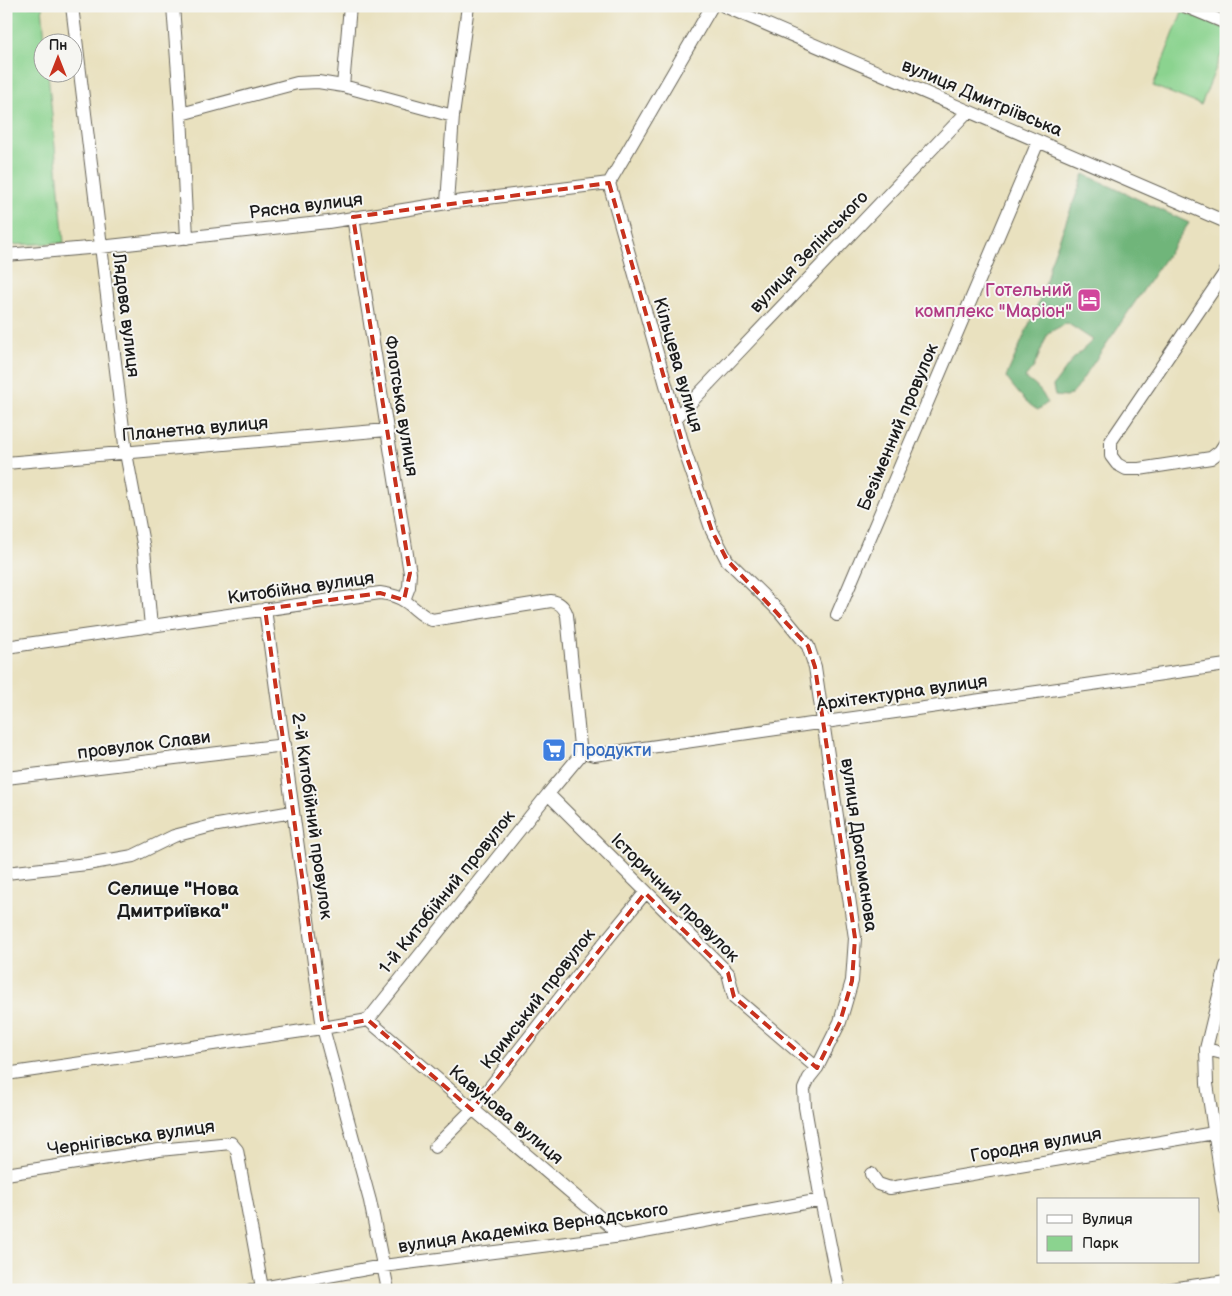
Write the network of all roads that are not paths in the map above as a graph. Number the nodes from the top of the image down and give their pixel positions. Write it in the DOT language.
graph roads {
  1 [pos="72,6"];
  2 [pos="172,6"];
  3 [pos="350,6"];
  4 [pos="712,6"];
  5 [pos="724,6"];
  6 [pos="1186,6"];
  7 [pos="465,7"];
  8 [pos="1226,23"];
  9 [pos="343,86"];
  10 [pos="968,111"];
  11 [pos="180,114"];
  12 [pos="453,116"];
  13 [pos="1038,142"];
  14 [pos="609,182"];
  15 [pos="447,203"];
  16 [pos="353,218"];
  17 [pos="1226,222"];
  18 [pos="187,238"];
  19 [pos="100,247"];
  20 [pos="6,255"];
  21 [pos="1226,271"];
  22 [pos="1220,290"];
  23 [pos="676,418"];
  24 [pos="387,430"];
  25 [pos="1226,442"];
  26 [pos="126,453"];
  27 [pos="6,463"];
  28 [pos="404,600"];
  29 [pos="265,609"];
  30 [pos="837,615"];
  31 [pos="151,627"];
  32 [pos="6,647"];
  33 [pos="1226,665"];
  34 [pos="824,722"];
  35 [pos="285,745"];
  36 [pos="583,752"];
  37 [pos="6,778"];
  38 [pos="548,794"];
  39 [pos="292,812"];
  40 [pos="6,872"];
  41 [pos="646,892"];
  42 [pos="1226,966"];
  43 [pos="368,1020"];
  44 [pos="840,1022"];
  45 [pos="323,1028"];
  46 [pos="843,1036"];
  47 [pos="1206,1049"];
  48 [pos="1226,1054"];
  49 [pos="817,1068"];
  50 [pos="6,1074"];
  51 [pos="472,1110"];
  52 [pos="1214,1133"];
  53 [pos="435,1147"];
  54 [pos="6,1174"];
  55 [pos="871,1174"];
  56 [pos="820,1200"];
  57 [pos="1226,1210"];
  58 [pos="622,1236"];
  59 [pos="383,1266"];
  60 [pos="1226,1281"];
  61 [pos="257,1289"];
  62 [pos="388,1290"];
  63 [pos="839,1290"];
  64 [pos="1164,1290"];
  1 -- 19 [label="street, Лядова вулиця"];
  2 -- 11 [label="street"];
  3 -- 9 [label="street"];
  4 -- 14 [label="street"];
  5 -- 10 [label="street, вулиця Дмитріївська"];
  6 -- 8 [label="street"];
  7 -- 12 [label="street"];
  9 -- 11 [label="street"];
  9 -- 12 [label="street"];
  10 -- 13 [label="street, вулиця Дмитріївська"];
  10 -- 23 [label="street, вулиця Зелінського"];
  11 -- 18 [label="street"];
  12 -- 15 [label="street"];
  13 -- 17 [label="street, вулиця Дмитріївська"];
  13 -- 30 [label="street, Безіменний провулок"];
  14 -- 15 [label="street, Рясна вулиця"];
  14 -- 23 [label="street, Кільцева вулиця"];
  15 -- 16 [label="street, Рясна вулиця"];
  16 -- 18 [label="street, Рясна вулиця"];
  16 -- 24 [label="street, Флотська вулиця"];
  18 -- 19 [label="street, Рясна вулиця"];
  19 -- 20 [label="street, Рясна вулиця"];
  19 -- 26 [label="street, Лядова вулиця"];
  21 -- 22 [label="street"];
  22 -- 25 [label="street"];
  23 -- 34 [label="street, Кільцева вулиця"];
  24 -- 26 [label="street, Планетна вулиця"];
  24 -- 28 [label="street, Флотська вулиця"];
  26 -- 27 [label="street, Планетна вулиця"];
  26 -- 31 [label="street, Лядова вулиця"];
  28 -- 29 [label="street, Китобійна вулиця"];
  28 -- 36 [label="street, Китобійна вулиця"];
  29 -- 31 [label="street, Китобійна вулиця"];
  29 -- 35 [label="street, 2-й Китобійний провулок"];
  31 -- 32 [label="street, Китобійна вулиця"];
  33 -- 34 [label="street, Архітектурна вулиця"];
  34 -- 36 [label="street, Архітектурна вулиця"];
  34 -- 44 [label="street, вулиця Драгоманова"];
  35 -- 37 [label="street, провулок Слави"];
  35 -- 39 [label="street, 2-й Китобійний провулок"];
  36 -- 38 [label="street, 1-й Китобійний провулок"];
  38 -- 41 [label="street, Історичний провулок"];
  38 -- 43 [label="street, 1-й Китобійний провулок"];
  39 -- 40 [label="street"];
  39 -- 45 [label="street, 2-й Китобійний провулок"];
  41 -- 49 [label="street, Історичний провулок"];
  41 -- 51 [label="street, Кримський провулок"];
  42 -- 47 [label="street"];
  43 -- 45 [label="street"];
  43 -- 51 [label="street, Кавунова вулиця"];
  44 -- 46 [label="street"];
  44 -- 49 [label="street, вулиця Драгоманова"];
  45 -- 50 [label="street"];
  45 -- 59 [label="street, 2-й Китобійний провулок"];
  47 -- 48 [label="street"];
  47 -- 52 [label="street"];
  49 -- 56 [label="street, вулиця Драгоманова"];
  51 -- 53 [label="street, Кримський провулок"];
  51 -- 58 [label="street, Кавунова вулиця"];
  52 -- 55 [label="street, Городня вулиця"];
  52 -- 57 [label="street"];
  54 -- 61 [label="street, Чернігівська вулиця"];
  56 -- 58 [label="street, вулиця Академіка Вернадського"];
  56 -- 63 [label="street, вулиця Драгоманова"];
  58 -- 59 [label="street, вулиця Академіка Вернадського"];
  59 -- 61 [label="street, вулиця Академіка Вернадського"];
  59 -- 62 [label="street, 2-й Китобійний провулок"];
  60 -- 64 [label="street"];
}
